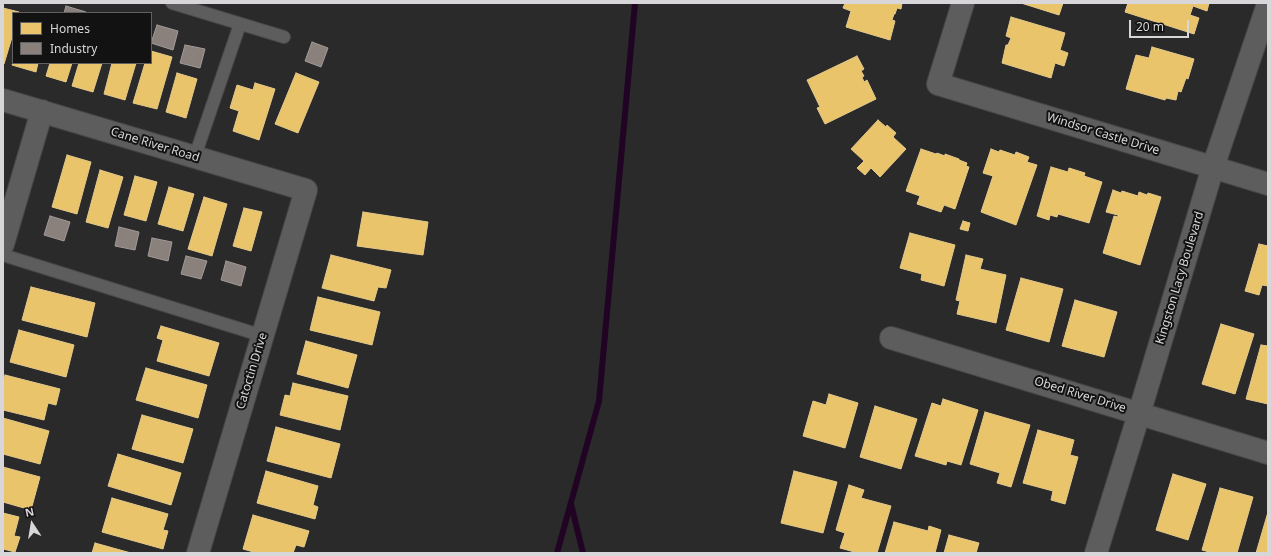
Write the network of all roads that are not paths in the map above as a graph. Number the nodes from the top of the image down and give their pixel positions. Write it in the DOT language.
graph roads {
  1 [pos="172,3"];
  2 [pos="963,3"];
  3 [pos="1268,4"];
  4 [pos="240,24"];
  5 [pos="284,37"];
  6 [pos="3,100"];
  7 [pos="42,111"];
  8 [pos="195,156"];
  9 [pos="1213,168"];
  10 [pos="1268,184"];
  11 [pos="306,190"];
  12 [pos="3,244"];
  13 [pos="3,255"];
  14 [pos="263,336"];
  15 [pos="891,338"];
  16 [pos="1139,414"];
  17 [pos="1268,453"];
  18 [pos="198,553"];
  19 [pos="1096,553"];
  1 -- 4 [label="lane"];
  2 -- 9 [label="street, Windsor Castle Drive"];
  3 -- 9 [label="street, Kingston Lacy Boulevard"];
  4 -- 5 [label="lane"];
  4 -- 8 [label="lane"];
  6 -- 7 [label="street, Cane River Road"];
  7 -- 8 [label="street, Cane River Road"];
  7 -- 12 [label="street"];
  8 -- 11 [label="street, Cane River Road"];
  9 -- 10 [label="street, Windsor Castle Drive"];
  9 -- 16 [label="street, Kingston Lacy Boulevard"];
  11 -- 14 [label="street, Catoctin Drive"];
  13 -- 14 [label="lane"];
  14 -- 18 [label="street, Catoctin Drive"];
  15 -- 16 [label="street, Obed River Drive"];
  16 -- 17 [label="street, Obed River Drive"];
  16 -- 19 [label="street, Kingston Lacy Boulevard"];
}
